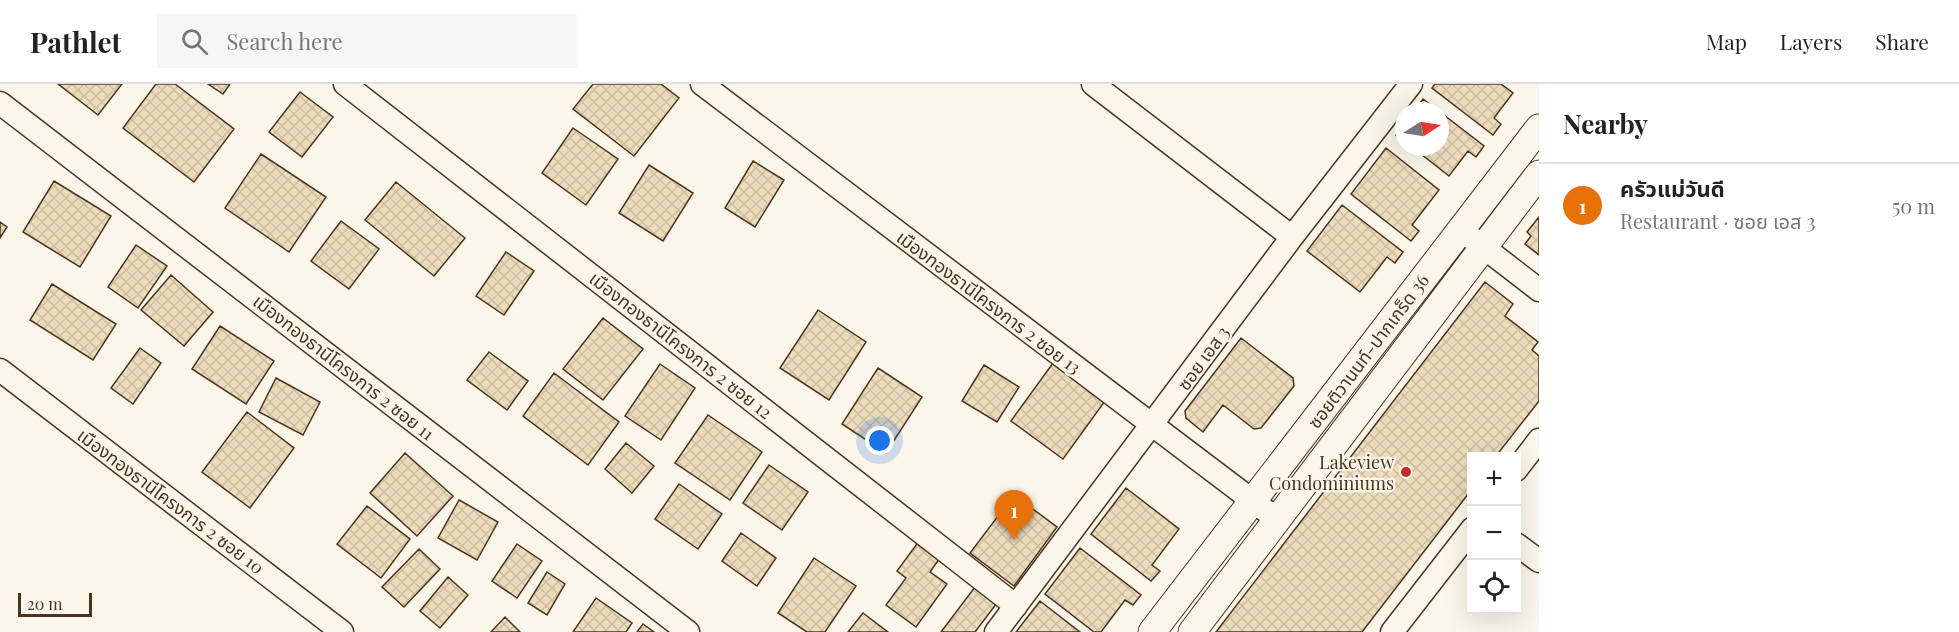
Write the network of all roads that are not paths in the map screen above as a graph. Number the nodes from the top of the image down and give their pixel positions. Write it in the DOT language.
graph roads {
  1 [pos="345,84"];
  2 [pos="702,84"];
  3 [pos="1093,84"];
  4 [pos="1410,84"];
  5 [pos="0,103"];
  6 [pos="1539,128"];
  7 [pos="1539,174"];
  8 [pos="1460,229"];
  9 [pos="1292,237"];
  10 [pos="1482,248"];
  11 [pos="1539,290"];
  12 [pos="0,370"];
  13 [pos="1153,426"];
  14 [pos="1539,440"];
  15 [pos="1521,463"];
  16 [pos="1253,503"];
  17 [pos="1278,520"];
  18 [pos="1467,534"];
  19 [pos="1521,548"];
  20 [pos="1539,561"];
  21 [pos="1016,606"];
  22 [pos="342,632"];
  23 [pos="688,632"];
  24 [pos="996,632"];
  25 [pos="1152,632"];
  26 [pos="1192,632"];
  27 [pos="1392,632"];
  1 -- 21 [label="street, เมืองทองธานีโครงการ 2 ซอย 12"];
  2 -- 13 [label="street, เมืองทองธานีโครงการ 2 ซอย 13"];
  3 -- 9 [label="street"];
  4 -- 9 [label="street, ซอย เอส 3"];
  5 -- 23 [label="street, เมืองทองธานีโครงการ 2 ซอย 11"];
  6 -- 8 [label="street, ซอยติวานนท์-ปากเกร็ด 36"];
  7 -- 10 [label="street, ซอยติวานนท์-ปากเกร็ด 36"];
  8 -- 10 [label="street"];
  8 -- 16 [label="street, ซอยติวานนท์-ปากเกร็ด 36"];
  9 -- 13 [label="street, ซอย เอส 3"];
  10 -- 11 [label="street"];
  10 -- 17 [label="street, ซอยติวานนท์-ปากเกร็ด 36"];
  12 -- 22 [label="street, เมืองทองธานีโครงการ 2 ซอย 10"];
  13 -- 16 [label="street, เมืองทองธานีโครงการ 2 ซอย 13"];
  13 -- 21 [label="street, ซอย เอส 3"];
  14 -- 15 [label="street"];
  16 -- 17 [label="street, เมืองทองธานีโครงการ 2 ซอย 13"];
  16 -- 25 [label="street, ซอยติวานนท์-ปากเกร็ด 36"];
  17 -- 26 [label="street, ซอยติวานนท์-ปากเกร็ด 36"];
  18 -- 27 [label="street"];
  19 -- 20 [label="street"];
  21 -- 24 [label="street, ซอย เอส 3"];
}
